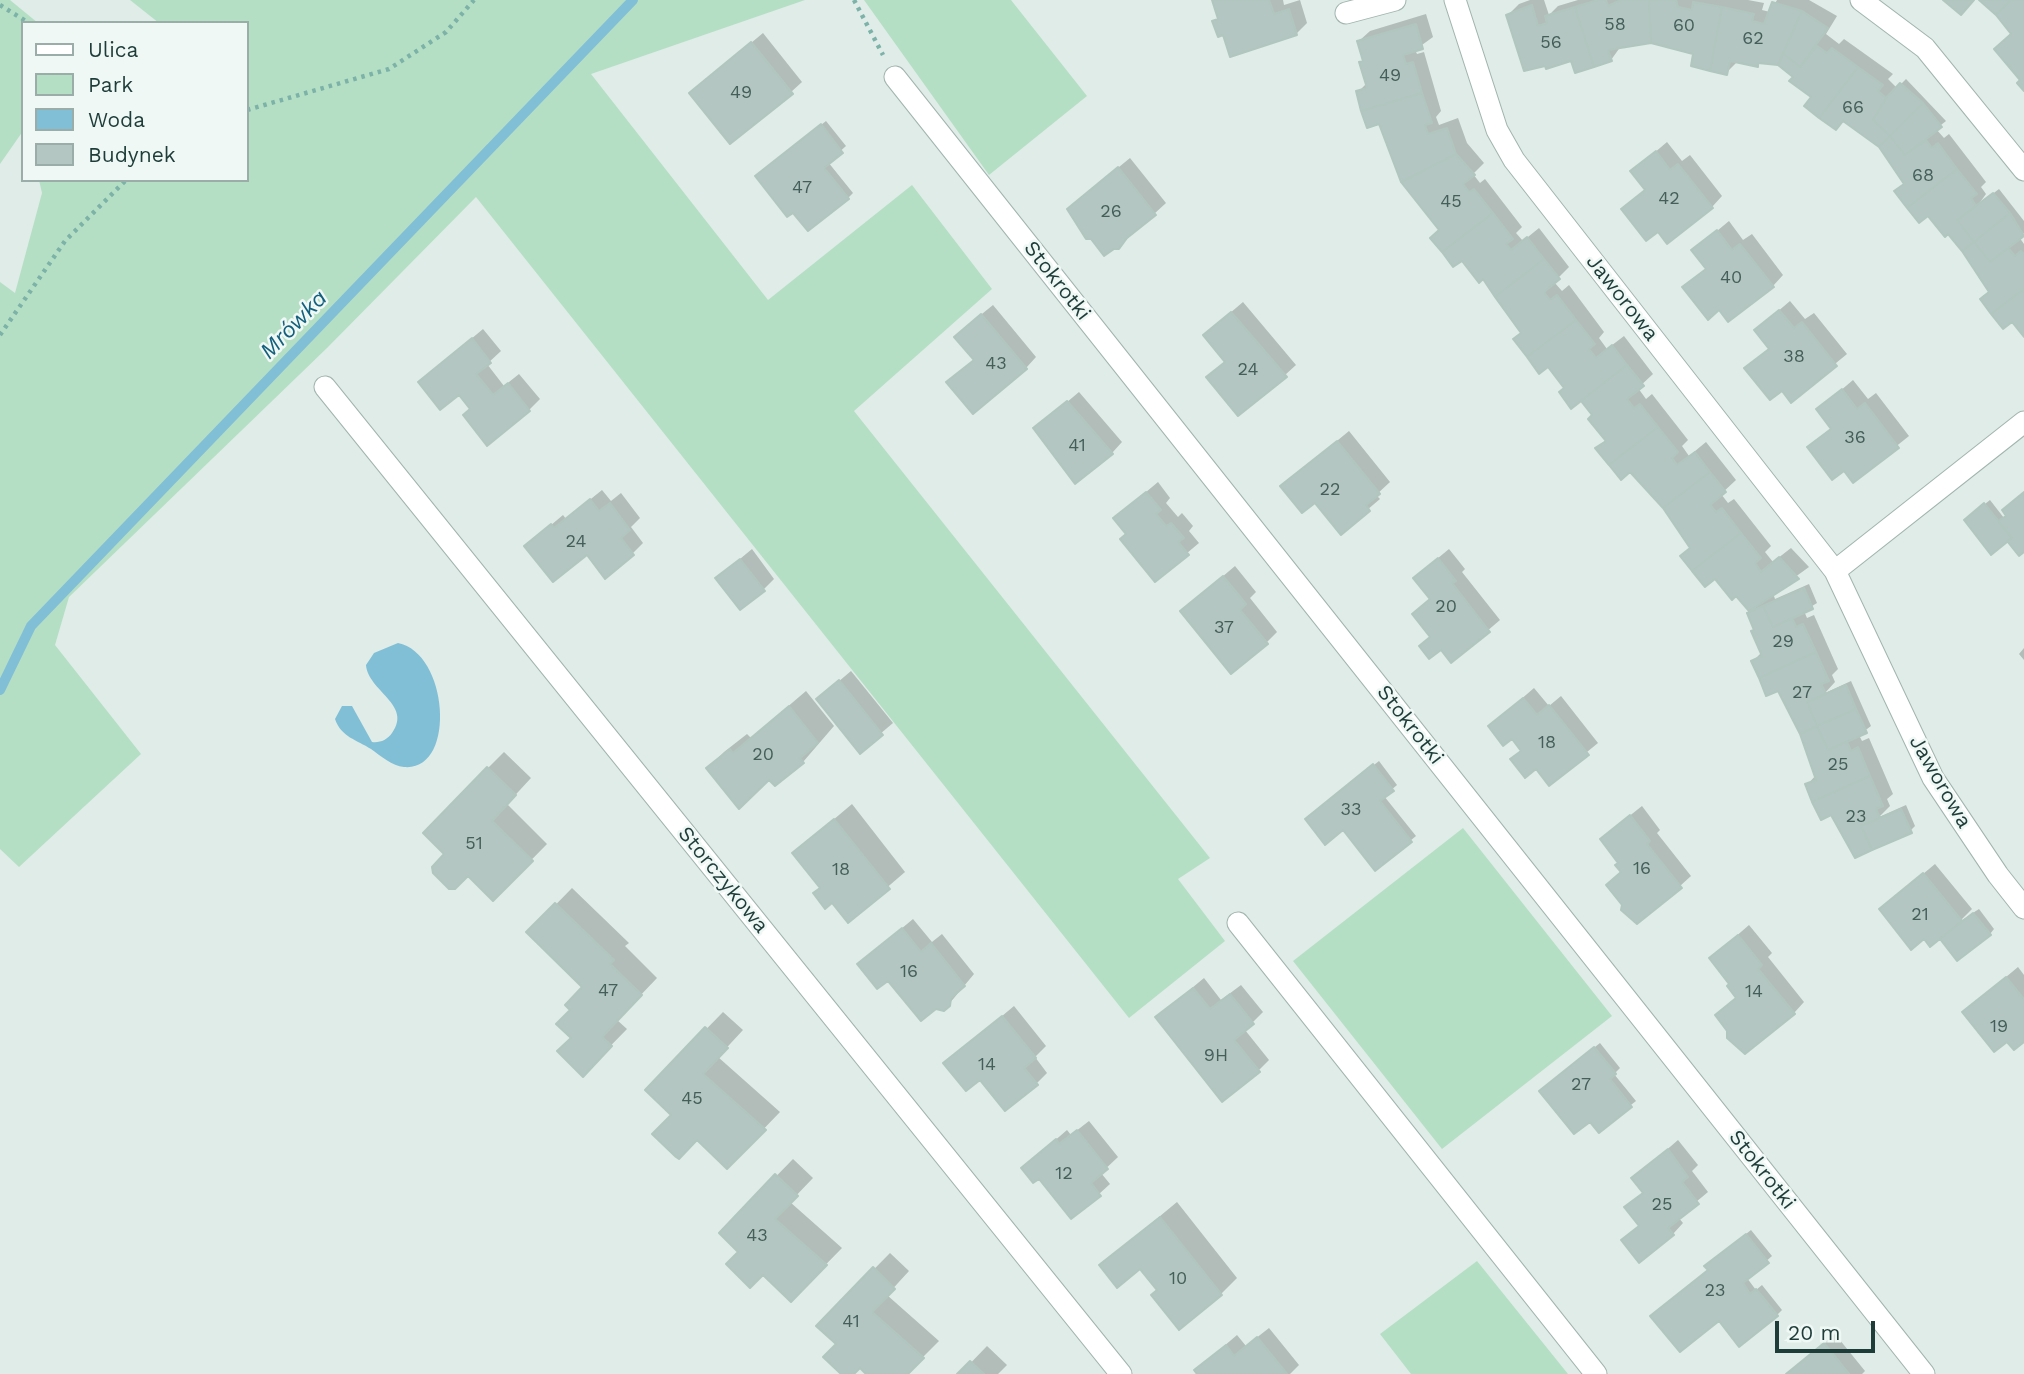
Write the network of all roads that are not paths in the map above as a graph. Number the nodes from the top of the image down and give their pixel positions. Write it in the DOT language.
graph roads {
  1 [pos="1395,0"];
  2 [pos="1455,0"];
  3 [pos="1861,0"];
  4 [pos="1346,13"];
  5 [pos="895,77"];
  6 [pos="2024,170"];
  7 [pos="325,387"];
  8 [pos="2024,422"];
  9 [pos="1835,571"];
  10 [pos="2024,908"];
  11 [pos="1238,923"];
  12 [pos="1121,1374"];
  13 [pos="1596,1374"];
  14 [pos="1924,1374"];
  1 -- 4 [label="street"];
  2 -- 9 [label="street, Jaworowa"];
  3 -- 6 [label="street"];
  5 -- 14 [label="street, Stokrotki"];
  7 -- 12 [label="street, Storczykowa"];
  8 -- 9 [label="street"];
  9 -- 10 [label="street, Jaworowa"];
  11 -- 13 [label="street"];
}
